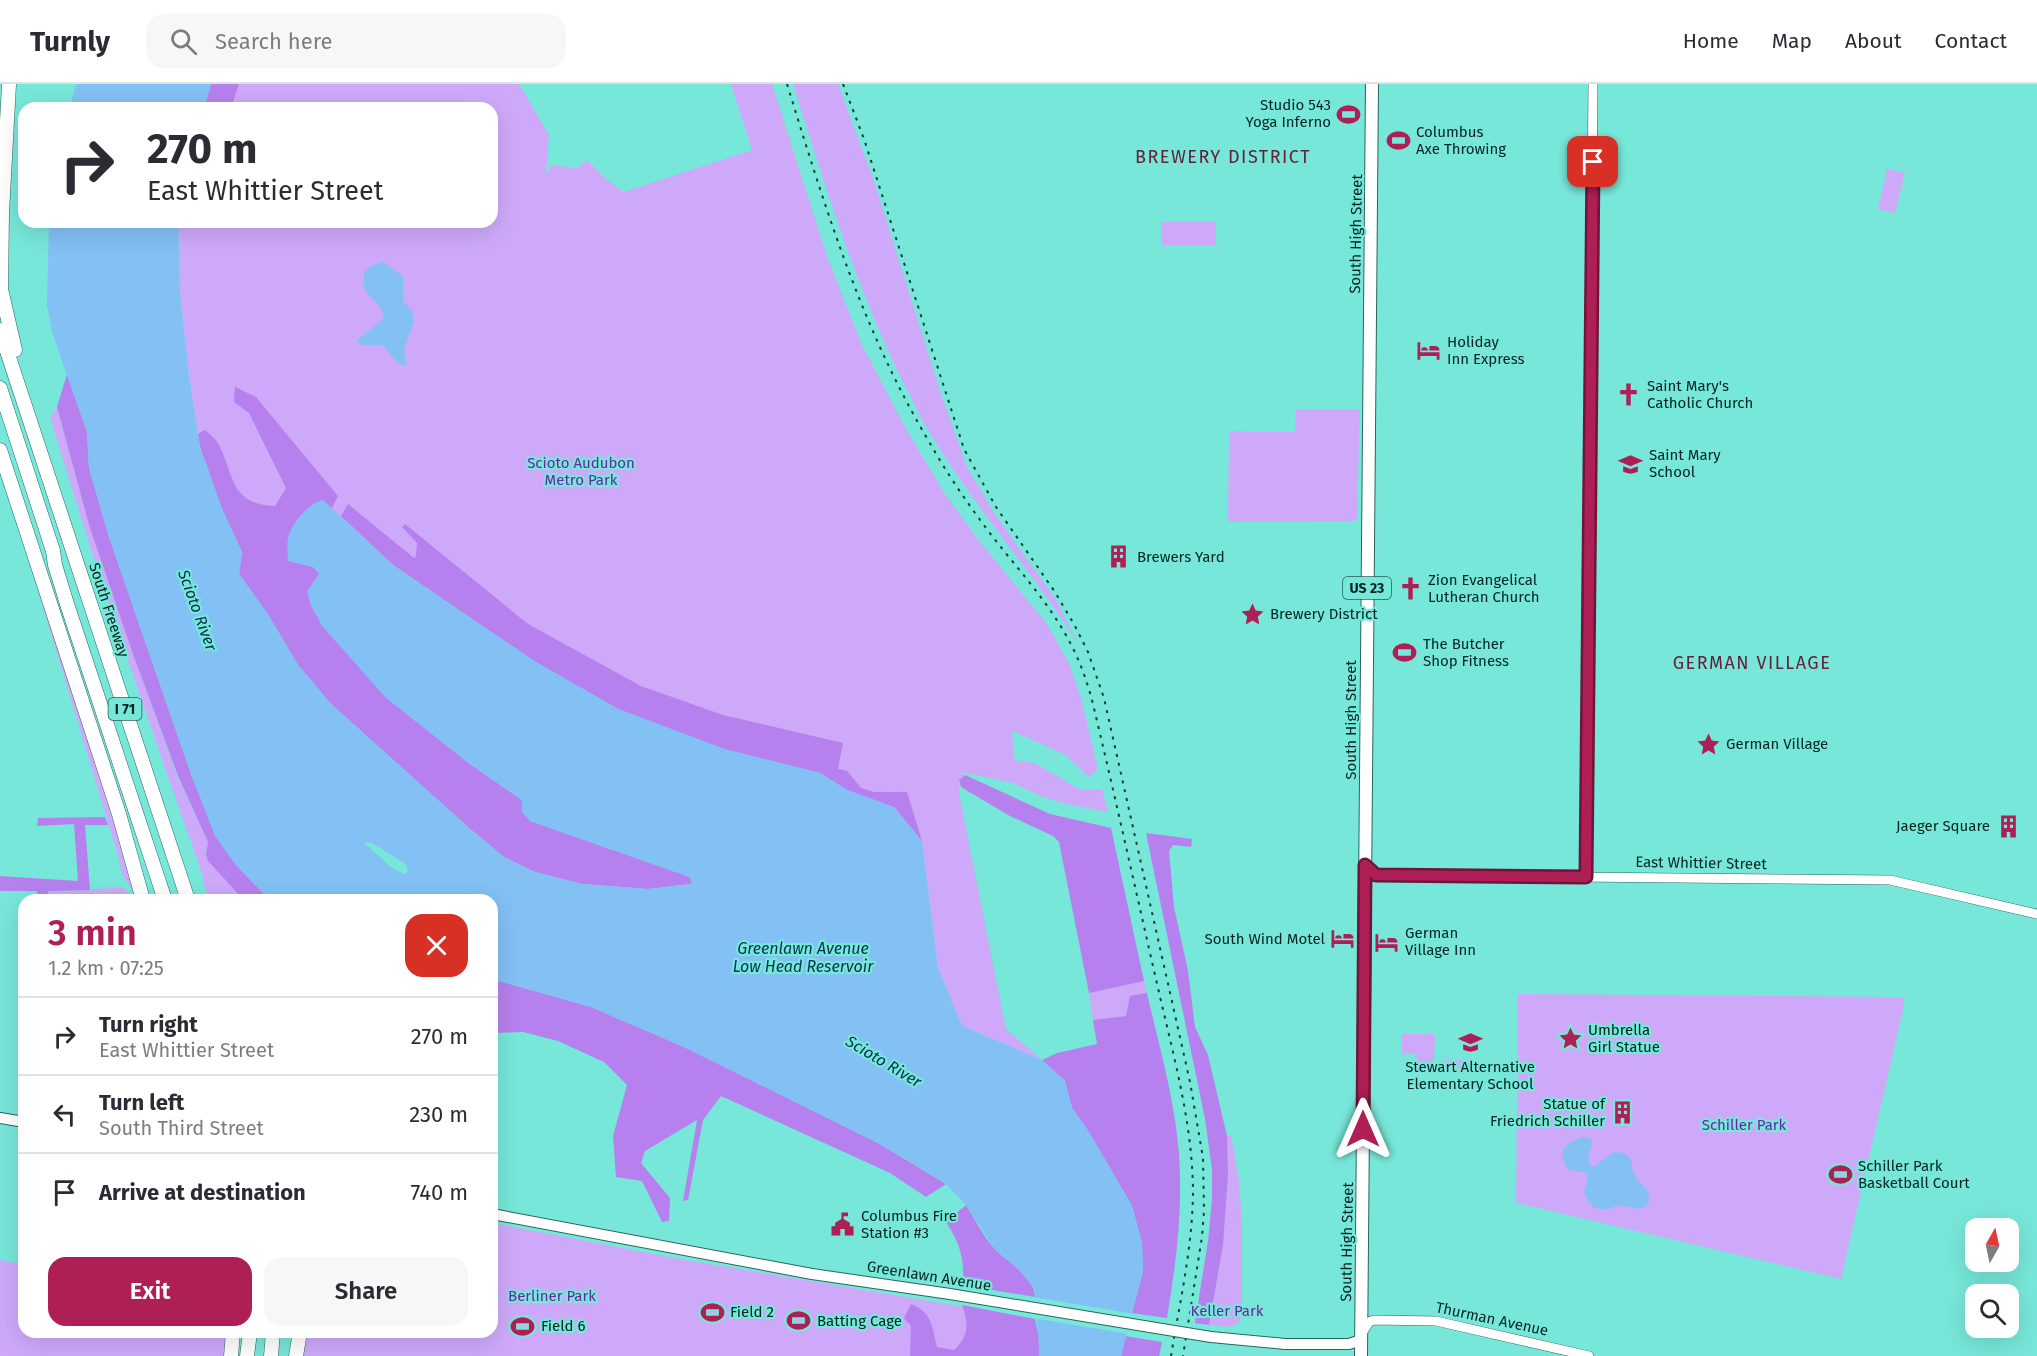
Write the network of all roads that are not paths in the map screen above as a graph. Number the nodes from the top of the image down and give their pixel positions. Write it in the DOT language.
graph roads {
  1 [pos="9,84"];
  2 [pos="1372,84"];
  3 [pos="1593,84"];
  4 [pos="0,330"];
  5 [pos="0,388"];
  6 [pos="0,417"];
  7 [pos="0,450"];
  8 [pos="44,463"];
  9 [pos="55,565"];
  10 [pos="119,814"];
  11 [pos="168,840"];
  12 [pos="1365,865"];
  13 [pos="1586,877"];
  14 [pos="142,894"];
  15 [pos="155,894"];
  16 [pos="163,894"];
  17 [pos="186,894"];
  18 [pos="190,894"];
  19 [pos="2037,914"];
  20 [pos="0,1118"];
  21 [pos="18,1121"];
  22 [pos="498,1215"];
  23 [pos="1361,1336"];
  24 [pos="232,1338"];
  25 [pos="250,1338"];
  26 [pos="272,1338"];
  27 [pos="299,1338"];
  28 [pos="231,1356"];
  29 [pos="248,1356"];
  30 [pos="271,1356"];
  31 [pos="296,1356"];
  32 [pos="1360,1356"];
  33 [pos="1589,1356"];
  1 -- 8 [label="highway, I 71"];
  2 -- 12 [label="main road, South High Street / US 23"];
  3 -- 13 [label="street"];
  4 -- 8 [label="highway, South Freeway"];
  5 -- 9 [label="highway"];
  6 -- 9 [label="highway, I 71"];
  7 -- 10 [label="highway"];
  8 -- 11 [label="highway, South Freeway / I 71"];
  9 -- 16 [label="highway, I 71"];
  10 -- 14 [label="highway"];
  10 -- 15 [label="highway"];
  11 -- 17 [label="highway, South Freeway / I 71"];
  11 -- 18 [label="highway"];
  12 -- 13 [label="street, East Whittier Street"];
  12 -- 23 [label="main road, South High Street / US 23"];
  13 -- 19 [label="street, East Whittier Street"];
  20 -- 21 [label="main road"];
  22 -- 23 [label="main road, Greenlawn Avenue, bridge"];
  23 -- 32 [label="main road, South High Street / US 23"];
  23 -- 33 [label="street, Thurman Avenue"];
  24 -- 28 [label="highway"];
  25 -- 29 [label="highway"];
  26 -- 30 [label="highway"];
  27 -- 31 [label="highway"];
}
